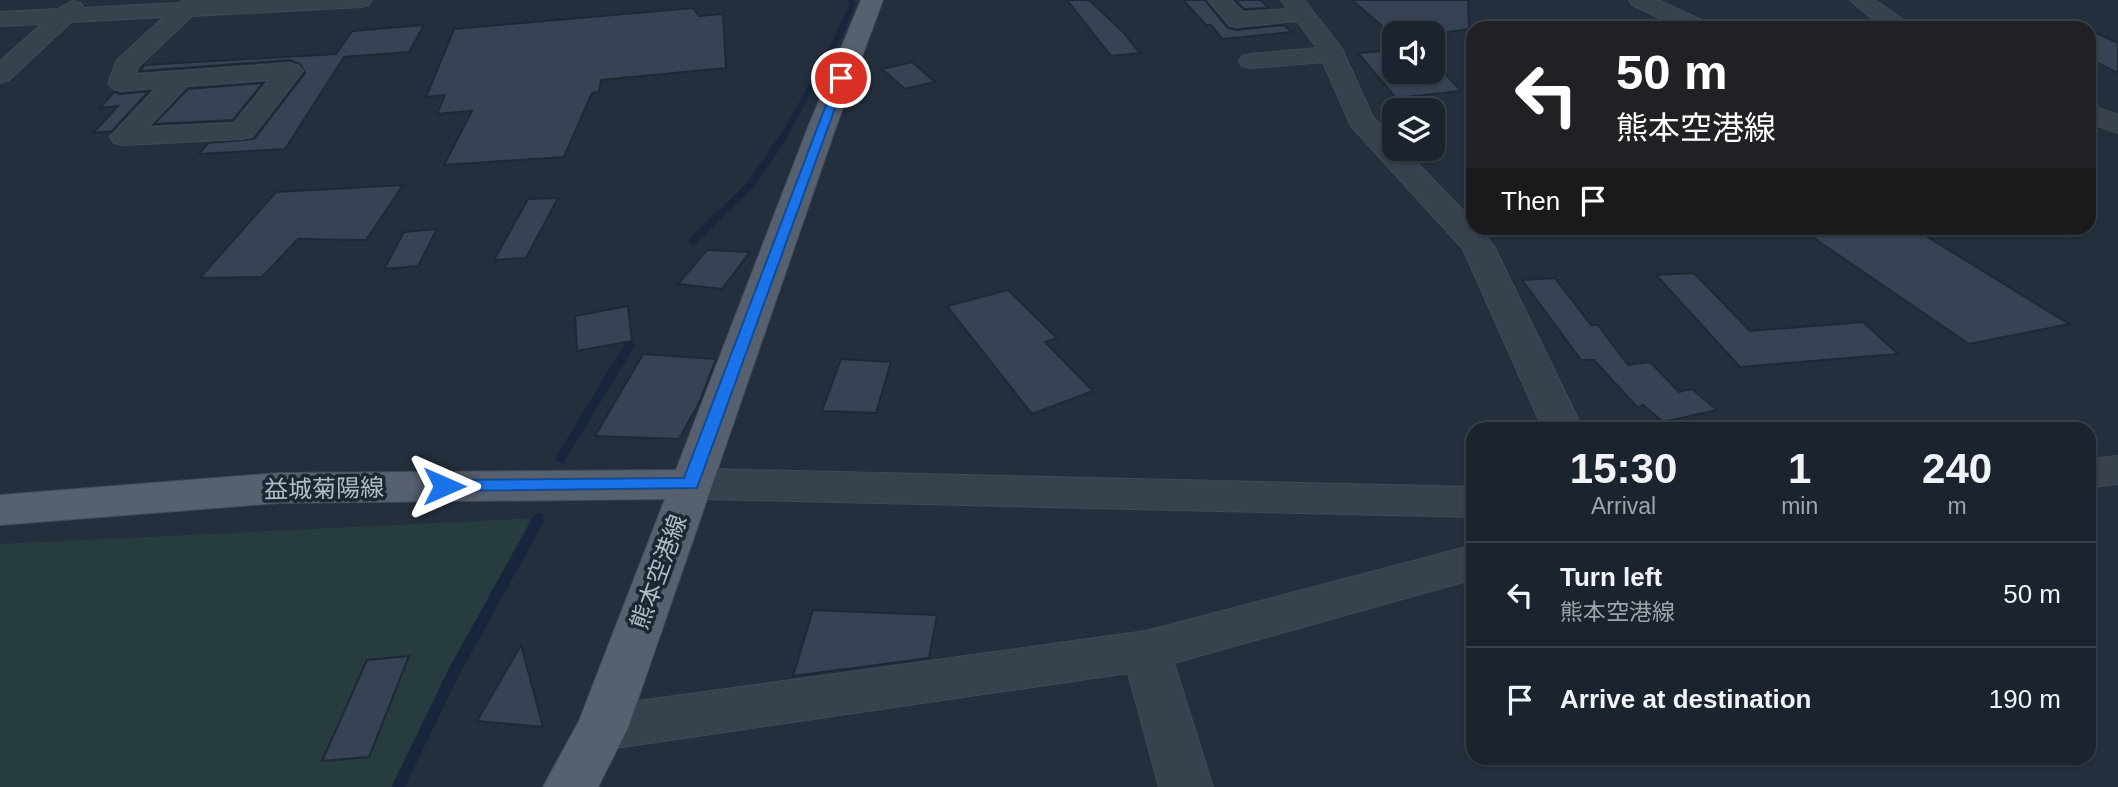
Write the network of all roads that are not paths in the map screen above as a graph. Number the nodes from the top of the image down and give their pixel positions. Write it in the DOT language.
graph roads {
  1 [pos="361,0"];
  2 [pos="872,0"];
  3 [pos="1219,0"];
  4 [pos="1640,0"];
  5 [pos="1861,0"];
  6 [pos="314,1"];
  7 [pos="192,4"];
  8 [pos="143,5"];
  9 [pos="1297,7"];
  10 [pos="73,8"];
  11 [pos="0,19"];
  12 [pos="1685,21"];
  13 [pos="1888,21"];
  14 [pos="1332,54"];
  15 [pos="1251,61"];
  16 [pos="0,75"];
  17 [pos="178,79"];
  18 [pos="2096,116"];
  19 [pos="2118,125"];
  20 [pos="1466,234"];
  21 [pos="1467,235"];
  22 [pos="1560,422"];
  23 [pos="2118,470"];
  24 [pos="2096,472"];
  25 [pos="698,484"];
  26 [pos="1466,502"];
  27 [pos="0,510"];
  28 [pos="1466,564"];
  29 [pos="1146,651"];
  30 [pos="602,728"];
  31 [pos="570,787"];
  32 [pos="1186,787"];
  1 -- 6 [label="street"];
  2 -- 25 [label="main road, 熊本空港線"];
  3 -- 9 [label="street"];
  4 -- 12 [label="street"];
  5 -- 13 [label="street"];
  6 -- 7 [label="street"];
  7 -- 8 [label="street"];
  7 -- 17 [label="street"];
  8 -- 10 [label="street"];
  9 -- 14 [label="street"];
  10 -- 11 [label="street"];
  10 -- 16 [label="street"];
  14 -- 15 [label="street"];
  14 -- 20 [label="street"];
  17 -- 17 [label="street"];
  18 -- 19 [label="street"];
  21 -- 22 [label="street"];
  23 -- 24 [label="street"];
  25 -- 26 [label="street"];
  25 -- 27 [label="main road, 益城菊陽線"];
  25 -- 30 [label="main road, 熊本空港線"];
  28 -- 29 [label="street"];
  29 -- 30 [label="street"];
  29 -- 32 [label="street"];
  30 -- 31 [label="main road, 熊本空港線"];
}
